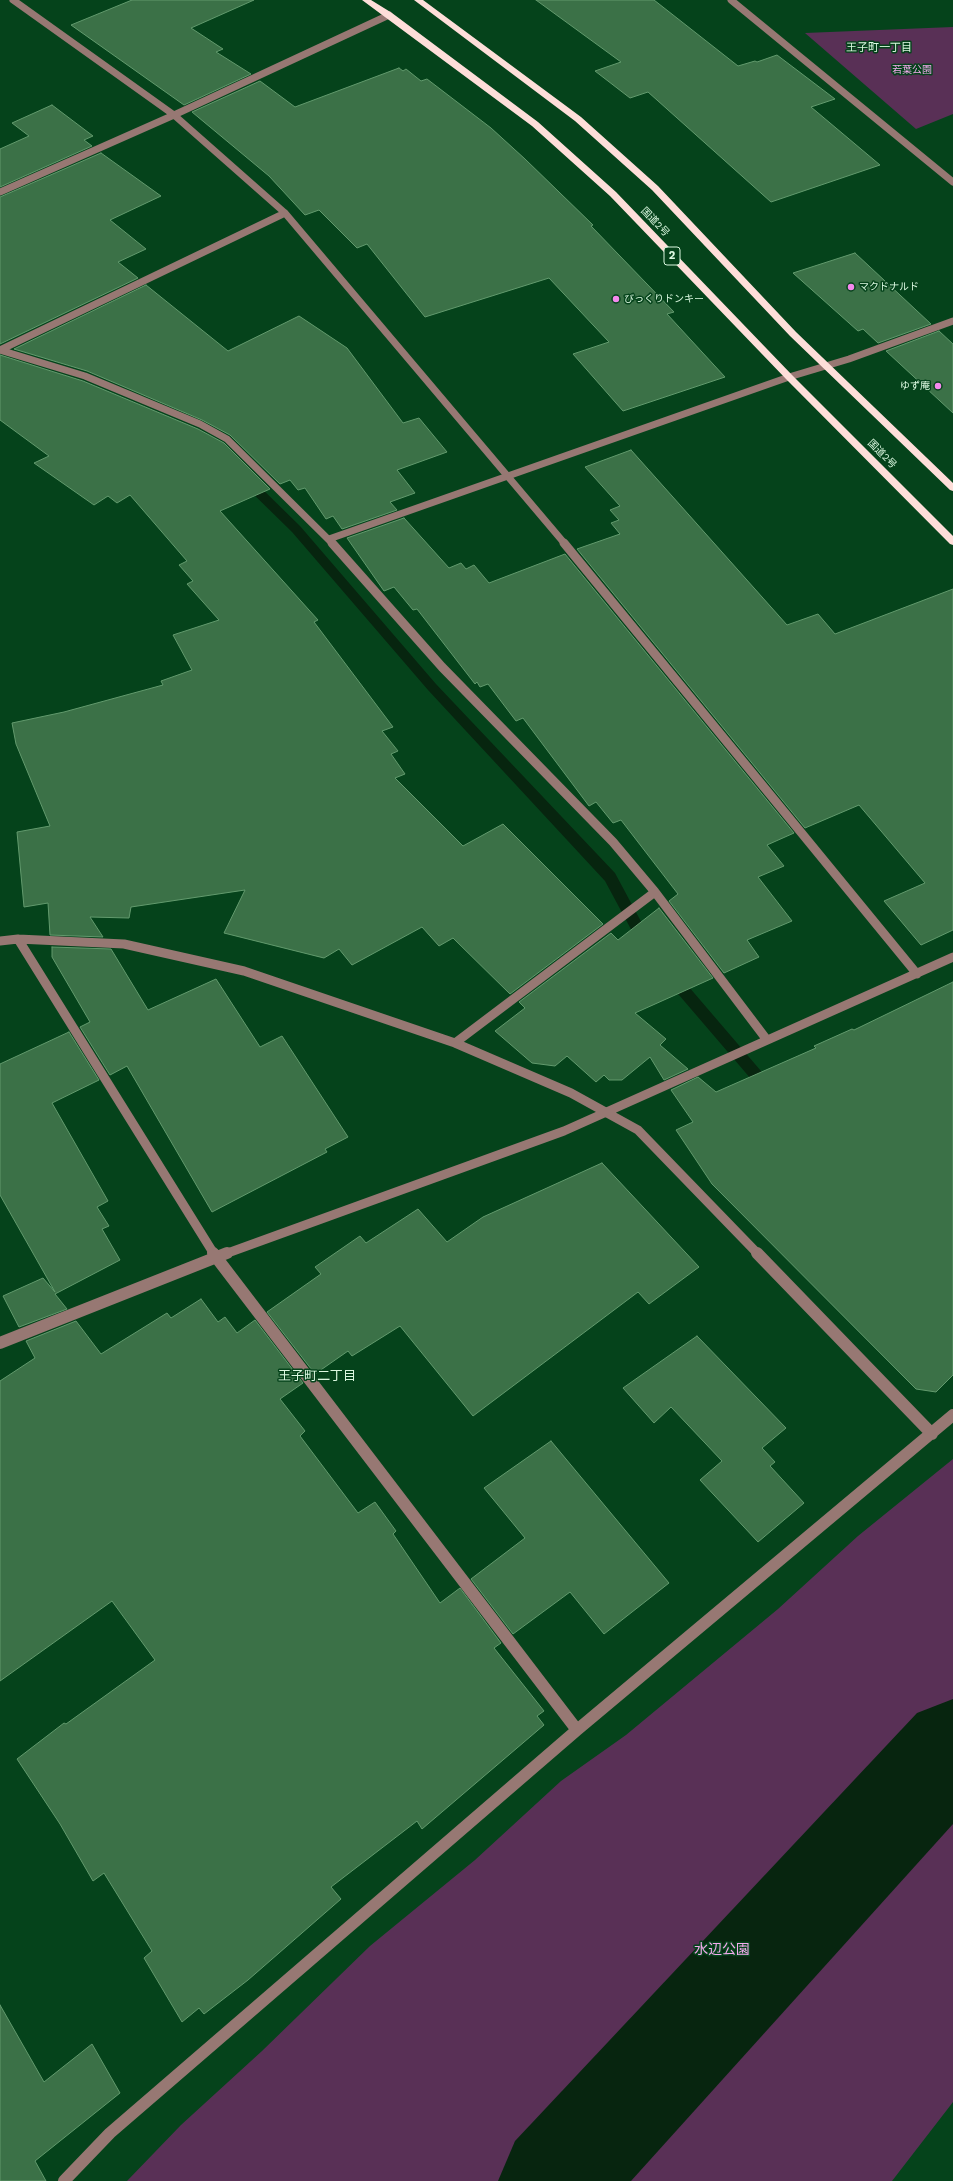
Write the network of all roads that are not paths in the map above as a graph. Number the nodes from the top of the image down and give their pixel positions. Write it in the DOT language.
graph roads {
  1 [pos="13,0"];
  2 [pos="366,0"];
  3 [pos="418,0"];
  4 [pos="731,0"];
  5 [pos="389,15"];
  6 [pos="174,115"];
  7 [pos="953,182"];
  8 [pos="0,192"];
  9 [pos="285,213"];
  10 [pos="953,321"];
  11 [pos="0,350"];
  12 [pos="826,365"];
  13 [pos="789,377"];
  14 [pos="508,475"];
  15 [pos="953,488"];
  16 [pos="329,539"];
  17 [pos="953,542"];
  18 [pos="655,892"];
  19 [pos="18,939"];
  20 [pos="0,941"];
  21 [pos="953,957"];
  22 [pos="917,974"];
  23 [pos="767,1040"];
  24 [pos="455,1043"];
  25 [pos="607,1112"];
  26 [pos="216,1257"];
  27 [pos="0,1343"];
  28 [pos="953,1415"];
  29 [pos="932,1434"];
  30 [pos="577,1730"];
  31 [pos="64,2181"];
  1 -- 6 [label="street"];
  2 -- 5 [label="highway, 国道2号 / 2"];
  3 -- 12 [label="highway, 国道2号"];
  4 -- 7 [label="street"];
  5 -- 6 [label="street"];
  5 -- 13 [label="highway, 国道2号 / 2"];
  6 -- 8 [label="street"];
  6 -- 9 [label="street"];
  9 -- 11 [label="street"];
  9 -- 14 [label="street"];
  10 -- 12 [label="street"];
  11 -- 16 [label="street"];
  12 -- 13 [label="street"];
  12 -- 15 [label="highway, 国道2号"];
  13 -- 14 [label="street"];
  13 -- 17 [label="highway, 国道2号 / 2"];
  14 -- 16 [label="street"];
  14 -- 22 [label="street"];
  16 -- 18 [label="street"];
  18 -- 23 [label="street"];
  18 -- 24 [label="street"];
  19 -- 20 [label="street"];
  19 -- 24 [label="street"];
  19 -- 26 [label="street"];
  21 -- 22 [label="street"];
  22 -- 23 [label="street"];
  23 -- 25 [label="street"];
  24 -- 25 [label="street"];
  25 -- 26 [label="street"];
  25 -- 29 [label="street"];
  26 -- 27 [label="street"];
  26 -- 30 [label="street"];
  28 -- 29 [label="street"];
  29 -- 30 [label="street"];
  30 -- 31 [label="street"];
}
